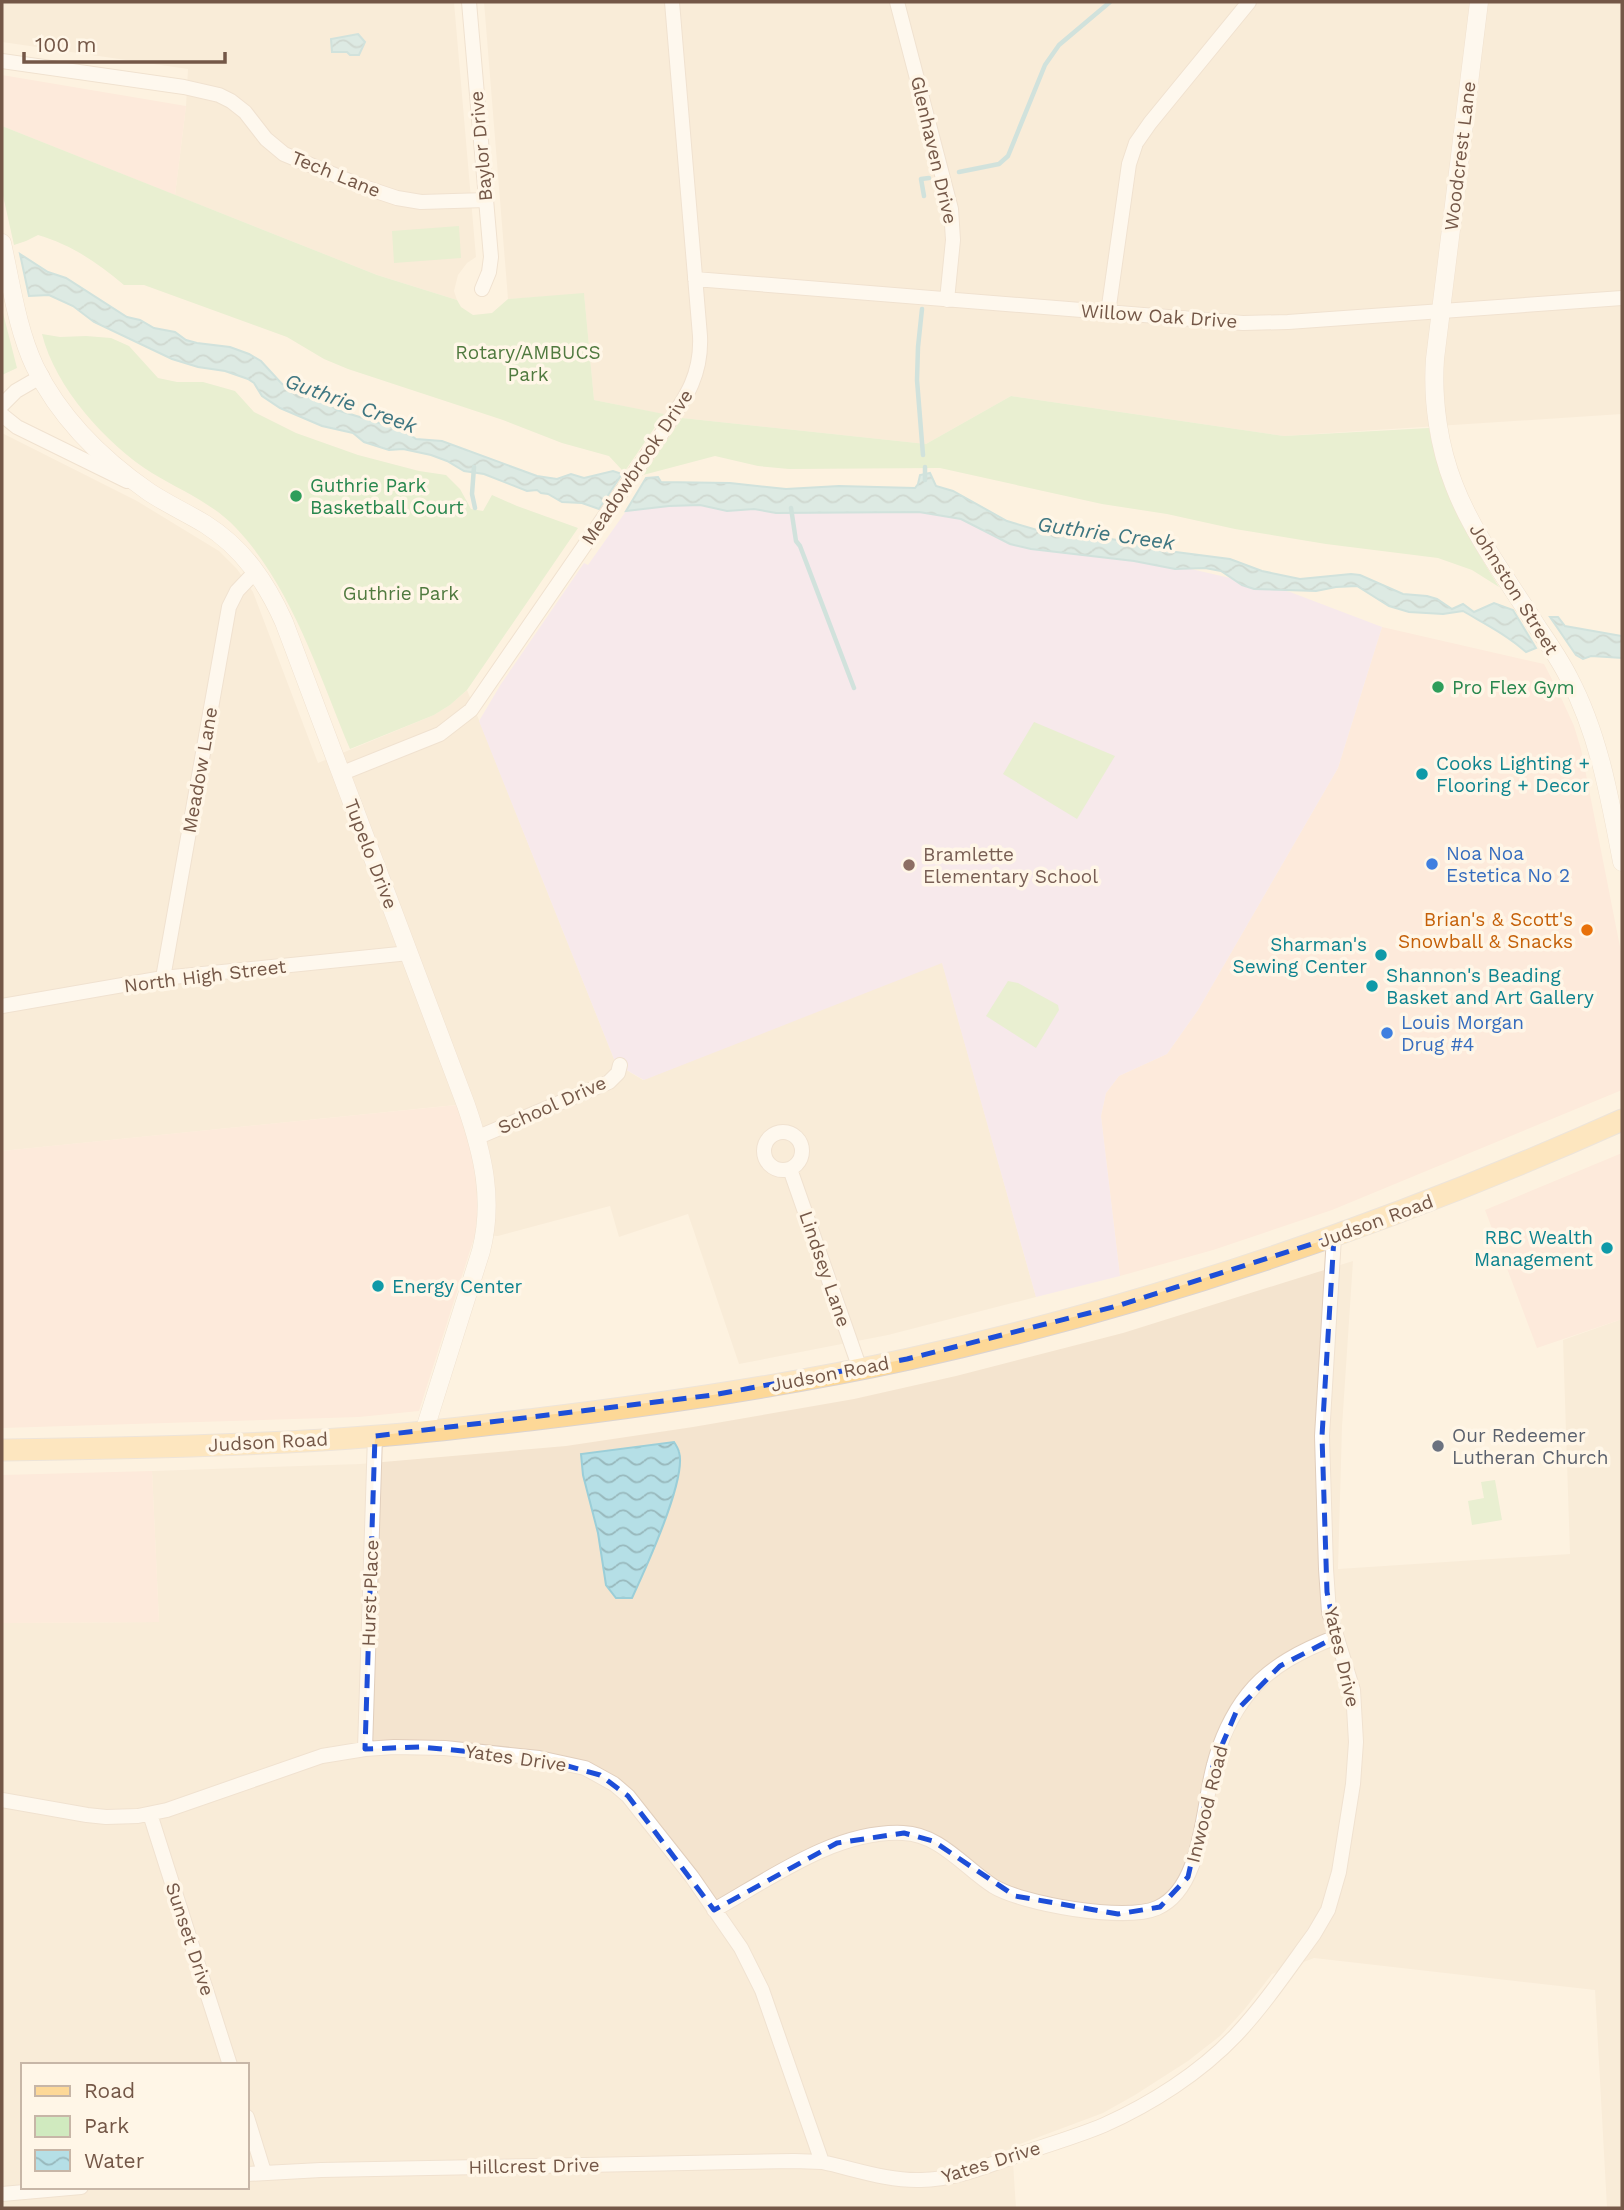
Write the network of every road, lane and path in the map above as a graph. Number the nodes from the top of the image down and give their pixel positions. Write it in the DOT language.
graph roads {
  1 [pos="469,2"];
  2 [pos="672,2"];
  3 [pos="897,2"];
  4 [pos="1249,2"];
  5 [pos="1479,2"];
  6 [pos="2,61"];
  7 [pos="485,200"];
  8 [pos="2,243"];
  9 [pos="695,279"];
  10 [pos="482,289"];
  11 [pos="1622,298"];
  12 [pos="947,300"];
  13 [pos="1441,311"];
  14 [pos="1108,313"];
  15 [pos="41,376"];
  16 [pos="2,405"];
  17 [pos="2,415"];
  18 [pos="150,493"];
  19 [pos="256,571"];
  20 [pos="340,774"];
  21 [pos="1622,862"];
  22 [pos="409,953"];
  23 [pos="163,978"];
  24 [pos="2,1006"];
  25 [pos="620,1065"];
  26 [pos="1622,1120"];
  27 [pos="477,1138"];
  28 [pos="790,1169"];
  29 [pos="1334,1237"];
  30 [pos="860,1368"];
  31 [pos="424,1432"];
  32 [pos="375,1436"];
  33 [pos="2,1450"];
  34 [pos="1336,1637"];
  35 [pos="365,1749"];
  36 [pos="2,1800"];
  37 [pos="150,1814"];
  38 [pos="715,1910"];
  39 [pos="229,2063"];
  40 [pos="248,2120"];
  41 [pos="822,2162"];
  42 [pos="264,2172"];
  43 [pos="248,2174"];
  44 [pos="58,2189"];
  45 [pos="2,2194"];
  1 -- 7 [label="street, Baylor Drive"];
  2 -- 9 [label="street, Meadowbrook Drive"];
  3 -- 12 [label="street, Glenhaven Drive"];
  4 -- 14 [label="street"];
  5 -- 13 [label="street, Woodcrest Lane"];
  6 -- 7 [label="street, Tech Lane"];
  7 -- 10 [label="street, Baylor Drive"];
  8 -- 15 [label="street"];
  9 -- 12 [label="street, Willow Oak Drive"];
  9 -- 20 [label="street, Meadowbrook Drive"];
  11 -- 13 [label="street, Willow Oak Drive"];
  12 -- 14 [label="street, Willow Oak Drive"];
  13 -- 14 [label="street, Willow Oak Drive"];
  13 -- 21 [label="street, Johnston Street"];
  15 -- 16 [label="street"];
  15 -- 18 [label="street"];
  17 -- 18 [label="street, Tupelo Drive"];
  18 -- 19 [label="street, Tupelo Drive"];
  19 -- 20 [label="street, Tupelo Drive"];
  19 -- 23 [label="street, Meadow Lane"];
  20 -- 22 [label="street, Tupelo Drive"];
  22 -- 23 [label="street, North High Street"];
  22 -- 27 [label="street, Tupelo Drive"];
  23 -- 24 [label="street, North High Street"];
  25 -- 27 [label="street, School Drive"];
  26 -- 29 [label="main road, Judson Road"];
  27 -- 31 [label="street, Tupelo Drive"];
  28 -- 30 [label="street, Lindsey Lane"];
  29 -- 30 [label="main road, Judson Road"];
  29 -- 34 [label="street, Yates Drive"];
  30 -- 31 [label="main road, Judson Road"];
  31 -- 32 [label="main road, Judson Road"];
  32 -- 33 [label="main road, Judson Road"];
  32 -- 35 [label="street, Hurst Place"];
  34 -- 38 [label="street, Inwood Road"];
  34 -- 41 [label="street, Yates Drive"];
  35 -- 37 [label="street, Yates Drive"];
  35 -- 38 [label="street, Yates Drive"];
  36 -- 37 [label="street, Yates Drive"];
  37 -- 39 [label="street, Sunset Drive"];
  38 -- 41 [label="street, Yates Drive"];
  40 -- 42 [label="street"];
  41 -- 42 [label="street, Hillcrest Drive"];
  42 -- 43 [label="street, Hillcrest Drive"];
  44 -- 45 [label="street"];
}
